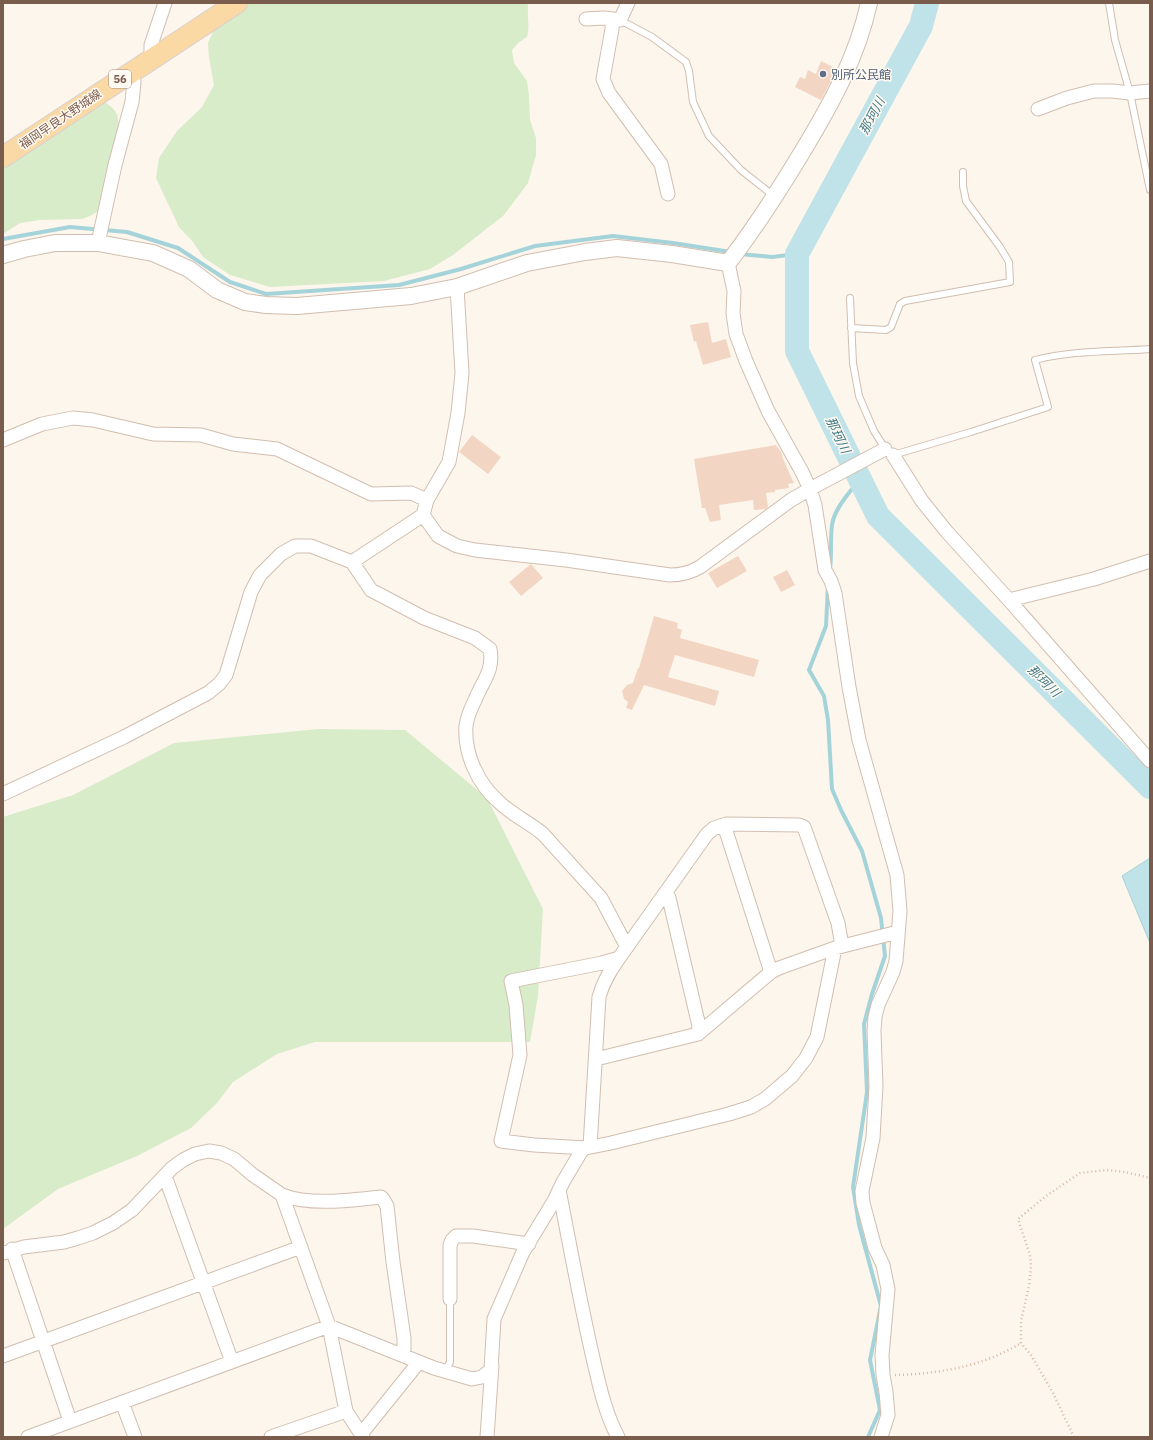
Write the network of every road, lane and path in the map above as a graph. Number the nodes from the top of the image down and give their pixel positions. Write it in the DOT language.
graph roads {
  1 [pos="165,3"];
  2 [pos="237,3"];
  3 [pos="628,3"];
  4 [pos="869,3"];
  5 [pos="1109,3"];
  6 [pos="586,19"];
  7 [pos="616,20"];
  8 [pos="155,57"];
  9 [pos="129,73"];
  10 [pos="1150,91"];
  11 [pos="1130,93"];
  12 [pos="1038,109"];
  13 [pos="3,157"];
  14 [pos="963,172"];
  15 [pos="1150,190"];
  16 [pos="668,194"];
  17 [pos="775,197"];
  18 [pos="98,243"];
  19 [pos="3,255"];
  20 [pos="728,263"];
  21 [pos="457,287"];
  22 [pos="850,298"];
  23 [pos="851,328"];
  24 [pos="1150,349"];
  25 [pos="3,440"];
  26 [pos="886,452"];
  27 [pos="813,487"];
  28 [pos="427,500"];
  29 [pos="423,515"];
  30 [pos="1150,561"];
  31 [pos="352,562"];
  32 [pos="1009,600"];
  33 [pos="1150,761"];
  34 [pos="3,794"];
  35 [pos="723,825"];
  36 [pos="666,892"];
  37 [pos="898,932"];
  38 [pos="626,947"];
  39 [pos="838,947"];
  40 [pos="619,958"];
  41 [pos="771,972"];
  42 [pos="698,1034"];
  43 [pos="596,1059"];
  44 [pos="588,1147"];
  45 [pos="165,1176"];
  46 [pos="1150,1178"];
  47 [pos="559,1190"];
  48 [pos="282,1195"];
  49 [pos="529,1244"];
  50 [pos="301,1247"];
  51 [pos="7,1251"];
  52 [pos="202,1283"];
  53 [pos="450,1299"];
  54 [pos="329,1326"];
  55 [pos="43,1342"];
  56 [pos="1021,1343"];
  57 [pos="402,1355"];
  58 [pos="3,1356"];
  59 [pos="232,1362"];
  60 [pos="419,1362"];
  61 [pos="492,1364"];
  62 [pos="445,1371"];
  63 [pos="883,1375"];
  64 [pos="122,1402"];
  65 [pos="346,1411"];
  66 [pos="70,1422"];
  67 [pos="362,1435"];
  68 [pos="28,1437"];
  69 [pos="135,1437"];
  70 [pos="271,1437"];
  71 [pos="487,1437"];
  72 [pos="618,1437"];
  73 [pos="881,1437"];
  74 [pos="1074,1437"];
  1 -- 8 [label="street"];
  2 -- 8 [label="main road, 福岡早良大野城線 / 56"];
  3 -- 7 [label="street"];
  4 -- 17 [label="street"];
  5 -- 11 [label="lane"];
  6 -- 7 [label="street"];
  7 -- 16 [label="street"];
  7 -- 17 [label="lane"];
  8 -- 9 [label="main road, 福岡早良大野城線 / 56"];
  9 -- 13 [label="main road, 福岡早良大野城線 / 56"];
  9 -- 18 [label="street"];
  10 -- 11 [label="street"];
  11 -- 12 [label="street"];
  11 -- 15 [label="lane"];
  14 -- 23 [label="lane"];
  17 -- 20 [label="street"];
  18 -- 19 [label="street"];
  18 -- 21 [label="street"];
  20 -- 21 [label="street"];
  20 -- 27 [label="street"];
  21 -- 28 [label="street"];
  22 -- 23 [label="lane"];
  23 -- 26 [label="lane"];
  24 -- 26 [label="lane"];
  25 -- 28 [label="street"];
  26 -- 27 [label="street"];
  26 -- 32 [label="street"];
  27 -- 29 [label="street"];
  27 -- 37 [label="street"];
  28 -- 29 [label="street"];
  29 -- 31 [label="street"];
  30 -- 32 [label="street"];
  31 -- 34 [label="street"];
  31 -- 38 [label="street"];
  32 -- 33 [label="street"];
  35 -- 36 [label="street"];
  35 -- 39 [label="street"];
  35 -- 41 [label="street"];
  36 -- 38 [label="street"];
  36 -- 42 [label="street"];
  37 -- 39 [label="street"];
  37 -- 63 [label="street"];
  38 -- 40 [label="street"];
  39 -- 41 [label="street"];
  39 -- 44 [label="street"];
  40 -- 43 [label="street"];
  40 -- 44 [label="street"];
  41 -- 42 [label="street"];
  42 -- 43 [label="street"];
  43 -- 44 [label="street"];
  44 -- 47 [label="street"];
  45 -- 48 [label="street"];
  45 -- 51 [label="street"];
  45 -- 52 [label="street"];
  46 -- 56 [label="path"];
  47 -- 49 [label="street"];
  47 -- 72 [label="street"];
  48 -- 50 [label="street"];
  48 -- 57 [label="street"];
  49 -- 53 [label="street"];
  49 -- 61 [label="street"];
  50 -- 52 [label="street"];
  50 -- 54 [label="street"];
  51 -- 55 [label="street"];
  52 -- 55 [label="street"];
  52 -- 59 [label="street"];
  53 -- 62 [label="lane"];
  54 -- 57 [label="street"];
  54 -- 59 [label="street"];
  54 -- 65 [label="street"];
  55 -- 58 [label="street"];
  55 -- 66 [label="street"];
  56 -- 63 [label="path"];
  56 -- 74 [label="path"];
  57 -- 60 [label="street"];
  59 -- 64 [label="street"];
  60 -- 62 [label="street"];
  60 -- 67 [label="street"];
  61 -- 62 [label="street"];
  61 -- 71 [label="street"];
  63 -- 73 [label="street"];
  64 -- 66 [label="street"];
  64 -- 69 [label="street"];
  65 -- 67 [label="street"];
  65 -- 70 [label="street"];
  66 -- 68 [label="street"];
}
